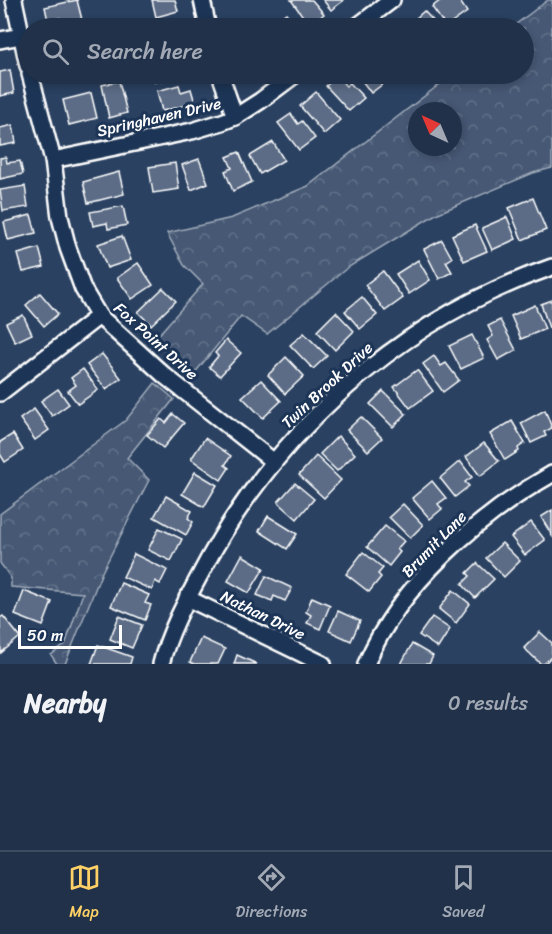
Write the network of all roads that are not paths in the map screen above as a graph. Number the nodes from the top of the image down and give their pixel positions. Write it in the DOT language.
graph roads {
  1 [pos="14,0"];
  2 [pos="202,0"];
  3 [pos="392,0"];
  4 [pos="206,18"];
  5 [pos="368,18"];
  6 [pos="18,21"];
  7 [pos="18,37"];
  8 [pos="0,40"];
  9 [pos="33,84"];
  10 [pos="223,84"];
  11 [pos="283,84"];
  12 [pos="235,117"];
  13 [pos="53,160"];
  14 [pos="552,267"];
  15 [pos="99,316"];
  16 [pos="0,393"];
  17 [pos="274,462"];
  18 [pos="552,474"];
  19 [pos="187,598"];
  20 [pos="161,664"];
  21 [pos="323,664"];
  22 [pos="366,664"];
  1 -- 6 [label="street"];
  2 -- 4 [label="street"];
  3 -- 5 [label="street"];
  7 -- 8 [label="street"];
  9 -- 13 [label="street, Fox Point Drive"];
  10 -- 12 [label="street"];
  11 -- 12 [label="street, Springhaven Drive"];
  12 -- 13 [label="street, Springhaven Drive"];
  13 -- 15 [label="street, Fox Point Drive"];
  14 -- 17 [label="street, Twin Brook Drive"];
  15 -- 16 [label="street"];
  15 -- 17 [label="street, Fox Point Drive"];
  17 -- 19 [label="street, Twin Brook Drive"];
  18 -- 22 [label="street, Brumit Lane"];
  19 -- 20 [label="street, Twin Brook Drive"];
  19 -- 21 [label="street, Nathan Drive"];
}
